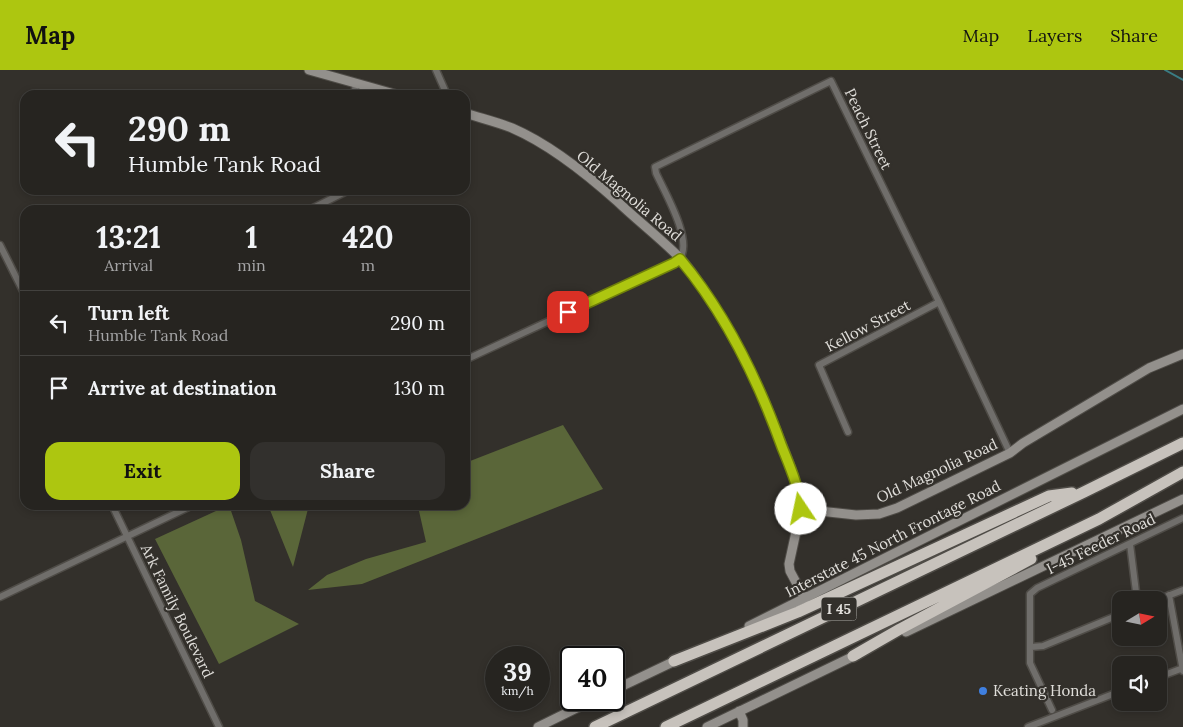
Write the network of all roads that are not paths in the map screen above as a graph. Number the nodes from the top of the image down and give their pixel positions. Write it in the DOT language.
graph roads {
  1 [pos="309,70"];
  2 [pos="436,70"];
  3 [pos="356,84"];
  4 [pos="355,90"];
  5 [pos="379,90"];
  6 [pos="445,90"];
  7 [pos="470,115"];
  8 [pos="339,195"];
  9 [pos="319,205"];
  10 [pos="0,245"];
  11 [pos="680,259"];
  12 [pos="20,285"];
  13 [pos="939,302"];
  14 [pos="1183,354"];
  15 [pos="470,358"];
  16 [pos="1183,409"];
  17 [pos="848,432"];
  18 [pos="1179,445"];
  19 [pos="1010,453"];
  20 [pos="1182,473"];
  21 [pos="1084,492"];
  22 [pos="1183,499"];
  23 [pos="801,509"];
  24 [pos="114,510"];
  25 [pos="182,510"];
  26 [pos="1183,518"];
  27 [pos="1099,519"];
  28 [pos="127,536"];
  29 [pos="1130,544"];
  30 [pos="1183,590"];
  31 [pos="1136,591"];
  32 [pos="1169,595"];
  33 [pos="0,597"];
  34 [pos="805,599"];
  35 [pos="1112,618"];
  36 [pos="1031,647"];
  37 [pos="853,656"];
  38 [pos="674,661"];
  39 [pos="1183,670"];
  40 [pos="1167,675"];
  41 [pos="625,685"];
  42 [pos="1112,694"];
  43 [pos="1052,710"];
  44 [pos="571,711"];
  45 [pos="740,711"];
  46 [pos="219,727"];
  47 [pos="538,727"];
  48 [pos="595,727"];
  49 [pos="666,727"];
  50 [pos="707,727"];
  51 [pos="743,727"];
  52 [pos="1028,727"];
  1 -- 3 [label="main road"];
  2 -- 6 [label="street"];
  3 -- 4 [label="street"];
  3 -- 5 [label="main road"];
  7 -- 11 [label="main road, Old Magnolia Road"];
  8 -- 9 [label="street"];
  10 -- 12 [label="street"];
  11 -- 13 [label="street, Peach Street"];
  11 -- 15 [label="street"];
  11 -- 23 [label="main road, Old Magnolia Road"];
  13 -- 17 [label="street, Kellow Street"];
  13 -- 19 [label="street, Peach Street"];
  14 -- 19 [label="main road, Old Magnolia Road"];
  16 -- 34 [label="main road, Interstate 45 North Frontage Road"];
  18 -- 21 [label="highway, I 45"];
  19 -- 23 [label="main road, Old Magnolia Road"];
  20 -- 27 [label="highway, I 45"];
  21 -- 38 [label="highway"];
  21 -- 48 [label="highway, I 45"];
  22 -- 37 [label="main road"];
  23 -- 34 [label="main road"];
  24 -- 28 [label="street, Ark Family Boulevard"];
  25 -- 28 [label="street"];
  26 -- 29 [label="street, I-45 Feeder Road"];
  27 -- 37 [label="highway"];
  27 -- 49 [label="highway, I 45"];
  28 -- 33 [label="street"];
  28 -- 46 [label="street, Ark Family Boulevard"];
  29 -- 31 [label="street"];
  29 -- 36 [label="street, I-45 Feeder Road"];
  30 -- 32 [label="street"];
  32 -- 39 [label="street"];
  34 -- 38 [label="main road, Interstate 45 North Frontage Road"];
  35 -- 36 [label="street"];
  36 -- 43 [label="street"];
  37 -- 45 [label="main road"];
  38 -- 41 [label="main road, Interstate 45 North Frontage Road"];
  39 -- 40 [label="street"];
  42 -- 52 [label="street"];
  44 -- 47 [label="main road"];
  45 -- 50 [label="main road"];
  45 -- 51 [label="main road"];
}
